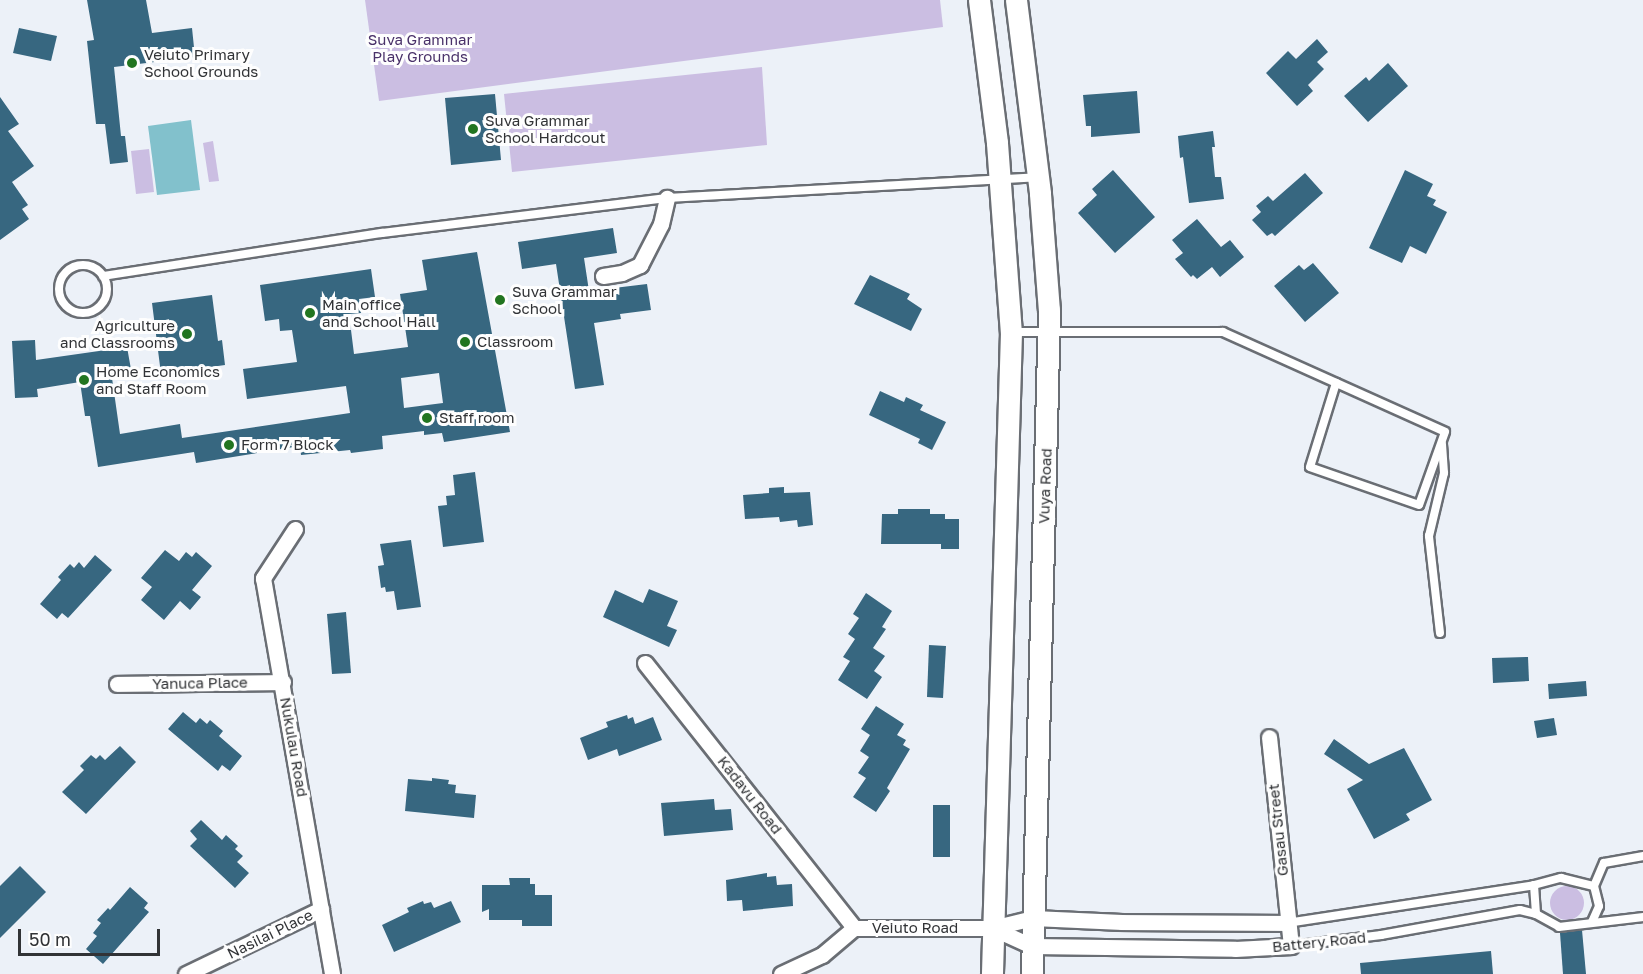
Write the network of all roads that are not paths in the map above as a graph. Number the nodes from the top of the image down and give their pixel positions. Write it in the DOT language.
graph roads {
  1 [pos="979,0"];
  2 [pos="1016,0"];
  3 [pos="1037,177"];
  4 [pos="1000,179"];
  5 [pos="667,198"];
  6 [pos="103,276"];
  7 [pos="603,276"];
  8 [pos="1011,332"];
  9 [pos="1049,332"];
  10 [pos="1336,383"];
  11 [pos="1442,440"];
  12 [pos="295,529"];
  13 [pos="1440,633"];
  14 [pos="645,663"];
  15 [pos="283,682"];
  16 [pos="117,684"];
  17 [pos="1269,737"];
  18 [pos="1643,856"];
  19 [pos="1534,885"];
  20 [pos="1594,886"];
  21 [pos="321,909"];
  22 [pos="1536,914"];
  23 [pos="1643,917"];
  24 [pos="1033,918"];
  25 [pos="1592,922"];
  26 [pos="1287,923"];
  27 [pos="855,928"];
  28 [pos="992,928"];
  29 [pos="1032,946"];
  30 [pos="1291,946"];
  31 [pos="787,972"];
  32 [pos="186,974"];
  33 [pos="332,974"];
  34 [pos="992,974"];
  35 [pos="1032,974"];
  1 -- 4 [label="main road"];
  2 -- 3 [label="main road, Vuya Road"];
  3 -- 4 [label="lane"];
  3 -- 9 [label="main road, Vuya Road"];
  4 -- 5 [label="lane"];
  4 -- 8 [label="main road"];
  5 -- 6 [label="lane"];
  5 -- 7 [label="street"];
  6 -- 6 [label="lane"];
  8 -- 9 [label="lane"];
  8 -- 28 [label="main road"];
  9 -- 10 [label="lane"];
  9 -- 24 [label="main road, Vuya Road"];
  10 -- 11 [label="lane"];
  10 -- 11 [label="lane"];
  11 -- 13 [label="lane"];
  12 -- 15 [label="street, Nukulau Road"];
  14 -- 27 [label="street, Kadavu Road"];
  15 -- 16 [label="street, Yanuca Place"];
  15 -- 21 [label="street, Nukulau Road"];
  17 -- 26 [label="street, Gasau Street"];
  18 -- 20 [label="lane"];
  19 -- 20 [label="lane, Battery Road"];
  19 -- 22 [label="lane"];
  19 -- 26 [label="lane, Battery Road"];
  20 -- 25 [label="lane"];
  21 -- 32 [label="street, Nasilai Place"];
  21 -- 33 [label="street, Nukulau Road"];
  22 -- 25 [label="lane, Battery Road"];
  22 -- 30 [label="lane, Battery Road"];
  23 -- 25 [label="lane, Battery Road"];
  24 -- 26 [label="street, Battery Road"];
  24 -- 28 [label="street, Battery Road"];
  24 -- 29 [label="main road, Vuya Road"];
  26 -- 30 [label="street, Gasau Street"];
  27 -- 28 [label="street, Veiuto Road"];
  27 -- 31 [label="street, Veiuto Road"];
  28 -- 29 [label="street, Battery Road"];
  28 -- 34 [label="main road"];
  29 -- 30 [label="street, Battery Road"];
  29 -- 35 [label="main road, Vuya Road"];
}
